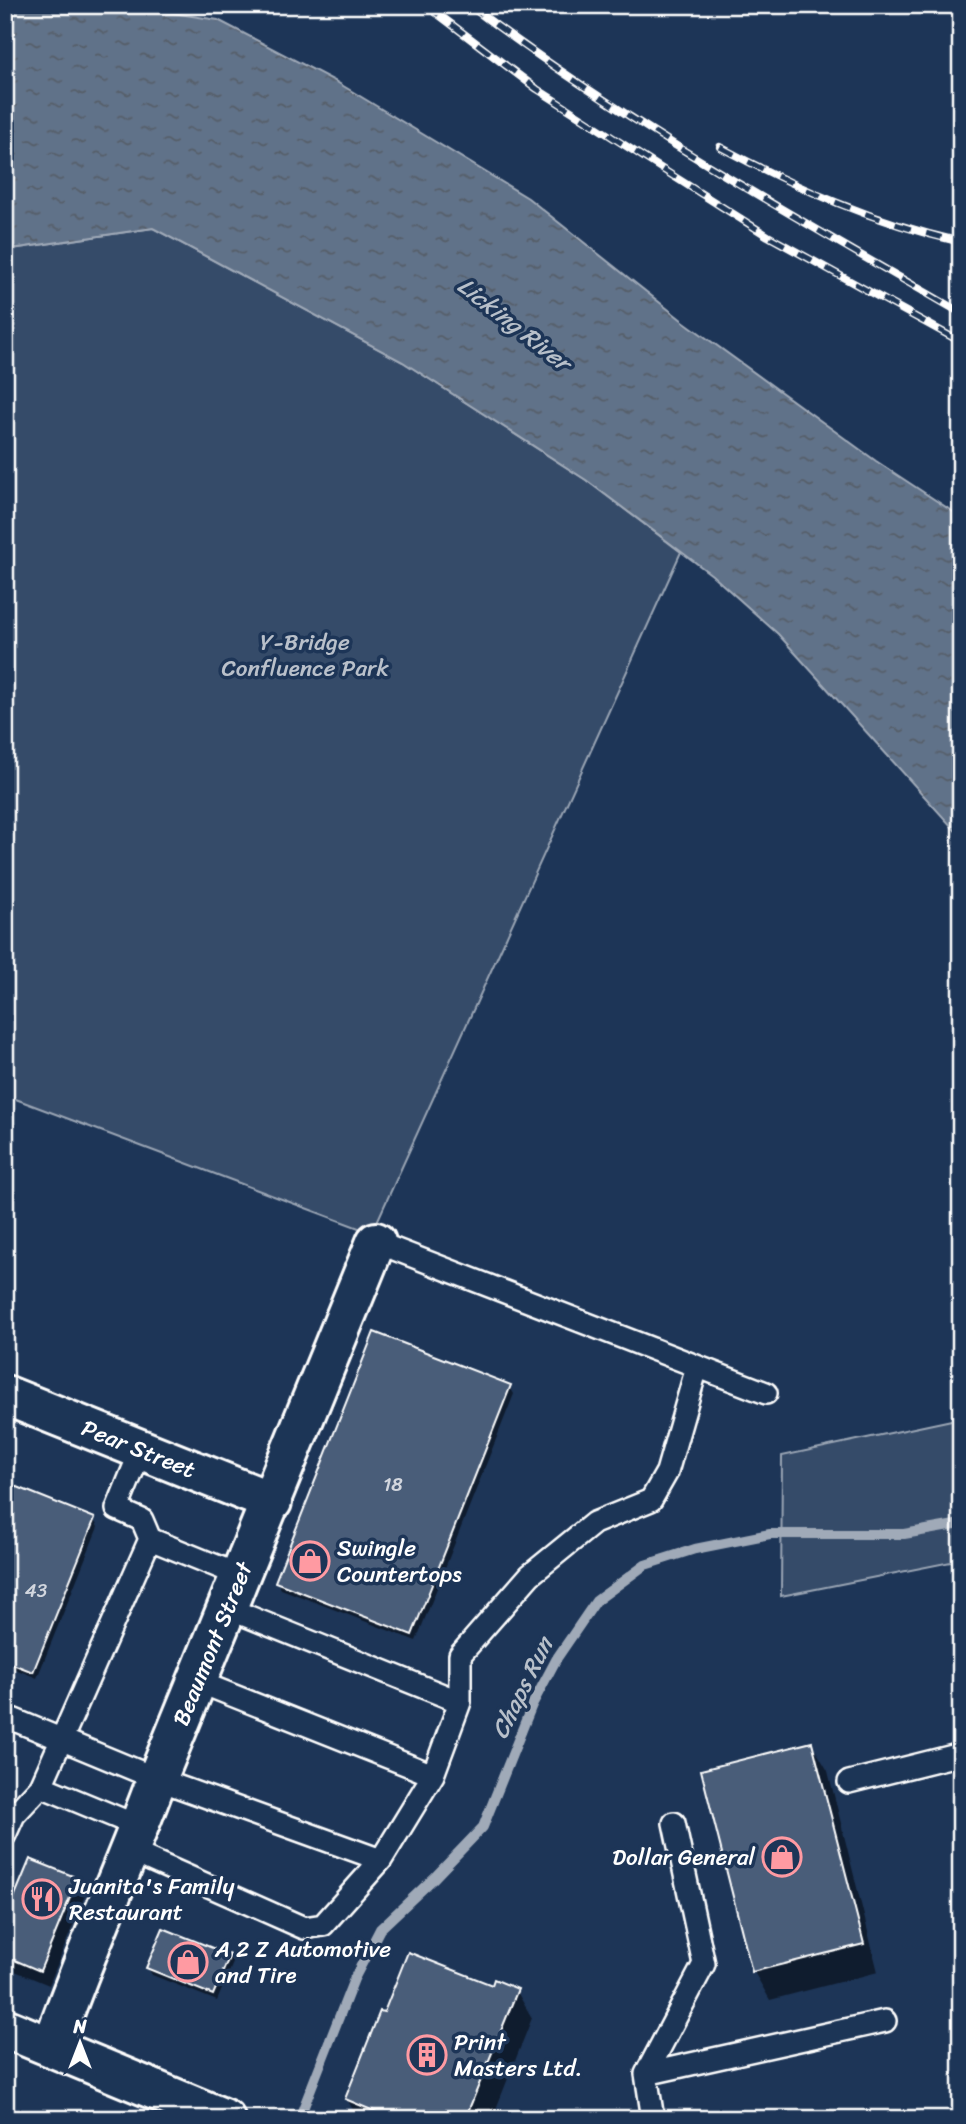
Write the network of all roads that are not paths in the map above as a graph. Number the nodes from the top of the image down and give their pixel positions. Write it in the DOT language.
graph roads {
  1 [pos="376,1242"];
  2 [pos="697,1367"];
  3 [pos="766,1393"];
  4 [pos="5,1395"];
  5 [pos="141,1450"];
  6 [pos="272,1502"];
  7 [pos="150,1539"];
  8 [pos="234,1592"];
  9 [pos="199,1682"];
  10 [pos="460,1702"];
  11 [pos="5,1716"];
  12 [pos="60,1739"];
  13 [pos="961,1754"];
  14 [pos="433,1775"];
  15 [pos="157,1779"];
  16 [pos="849,1782"];
  17 [pos="41,1786"];
  18 [pos="674,1823"];
  19 [pos="5,1835"];
  20 [pos="135,1839"];
  21 [pos="381,1860"];
  22 [pos="885,2021"];
  23 [pos="5,2028"];
  24 [pos="52,2047"];
  25 [pos="646,2074"];
  26 [pos="225,2119"];
  27 [pos="653,2119"];
  1 -- 2 [label="lane"];
  1 -- 6 [label="street, Beaumont Street"];
  2 -- 3 [label="lane"];
  2 -- 10 [label="lane"];
  4 -- 5 [label="street, Pear Street"];
  5 -- 6 [label="street, Pear Street"];
  5 -- 7 [label="lane"];
  6 -- 8 [label="street, Beaumont Street"];
  7 -- 8 [label="lane"];
  7 -- 12 [label="lane"];
  8 -- 9 [label="street, Beaumont Street"];
  8 -- 10 [label="lane"];
  9 -- 14 [label="lane"];
  9 -- 15 [label="street, Beaumont Street"];
  10 -- 14 [label="lane"];
  11 -- 12 [label="lane"];
  12 -- 15 [label="lane"];
  12 -- 17 [label="lane"];
  13 -- 16 [label="lane"];
  14 -- 21 [label="lane"];
  15 -- 20 [label="street, Beaumont Street"];
  15 -- 21 [label="lane"];
  17 -- 19 [label="lane"];
  17 -- 20 [label="lane"];
  18 -- 25 [label="lane"];
  20 -- 21 [label="lane"];
  20 -- 24 [label="street, Beaumont Street"];
  22 -- 25 [label="lane"];
  23 -- 24 [label="street"];
  24 -- 26 [label="street"];
  25 -- 27 [label="lane"];
}
